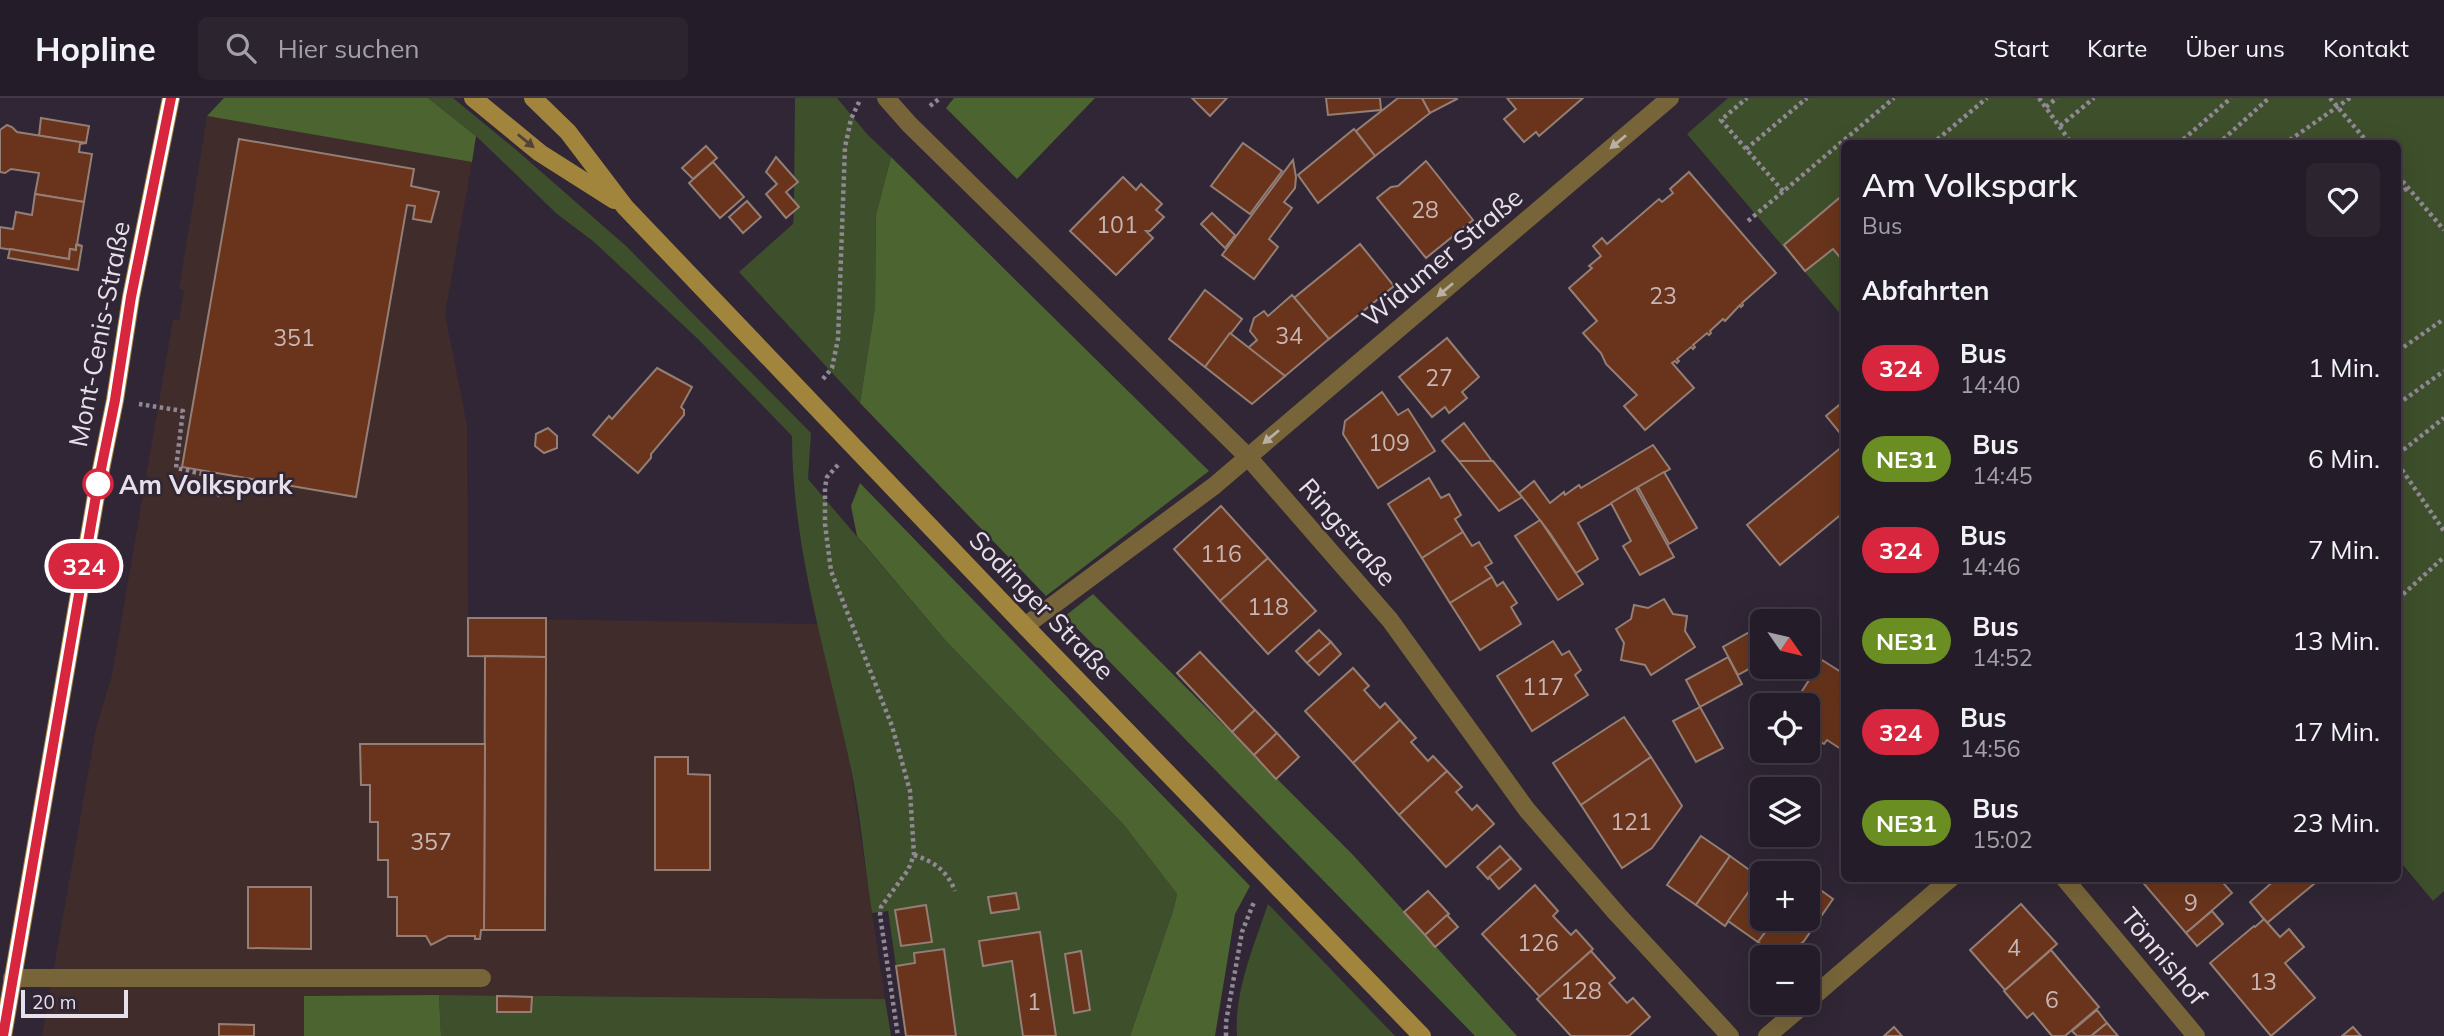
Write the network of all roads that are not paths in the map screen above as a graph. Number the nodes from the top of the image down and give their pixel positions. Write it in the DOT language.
graph roads {
  1 [pos="171,98"];
  2 [pos="473,98"];
  3 [pos="533,98"];
  4 [pos="886,98"];
  5 [pos="1670,98"];
  6 [pos="625,207"];
  7 [pos="1248,457"];
  8 [pos="1025,626"];
  9 [pos="1946,882"];
  10 [pos="2067,882"];
  11 [pos="12,978"];
  12 [pos="482,978"];
  13 [pos="1820,991"];
  14 [pos="1792,1015"];
  15 [pos="3,1036"];
  16 [pos="1422,1036"];
  17 [pos="1730,1036"];
  18 [pos="1767,1036"];
  19 [pos="2196,1036"];
  1 -- 11 [label="main road, Mont-Cenis-Straße"];
  2 -- 6 [label="main road, Sodinger Straße, one-way"];
  3 -- 6 [label="main road, Sodinger Straße"];
  4 -- 7 [label="street, Ringstraße"];
  5 -- 7 [label="street, Widumer Straße, one-way"];
  6 -- 8 [label="main road, Sodinger Straße"];
  7 -- 8 [label="street, Widumer Straße"];
  7 -- 17 [label="street, Ringstraße"];
  8 -- 16 [label="main road, Sodinger Straße"];
  9 -- 13 [label="street"];
  10 -- 19 [label="street, Tönnishof"];
  11 -- 12 [label="street"];
  11 -- 15 [label="main road, Mont-Cenis-Straße"];
  14 -- 18 [label="street"];
}
